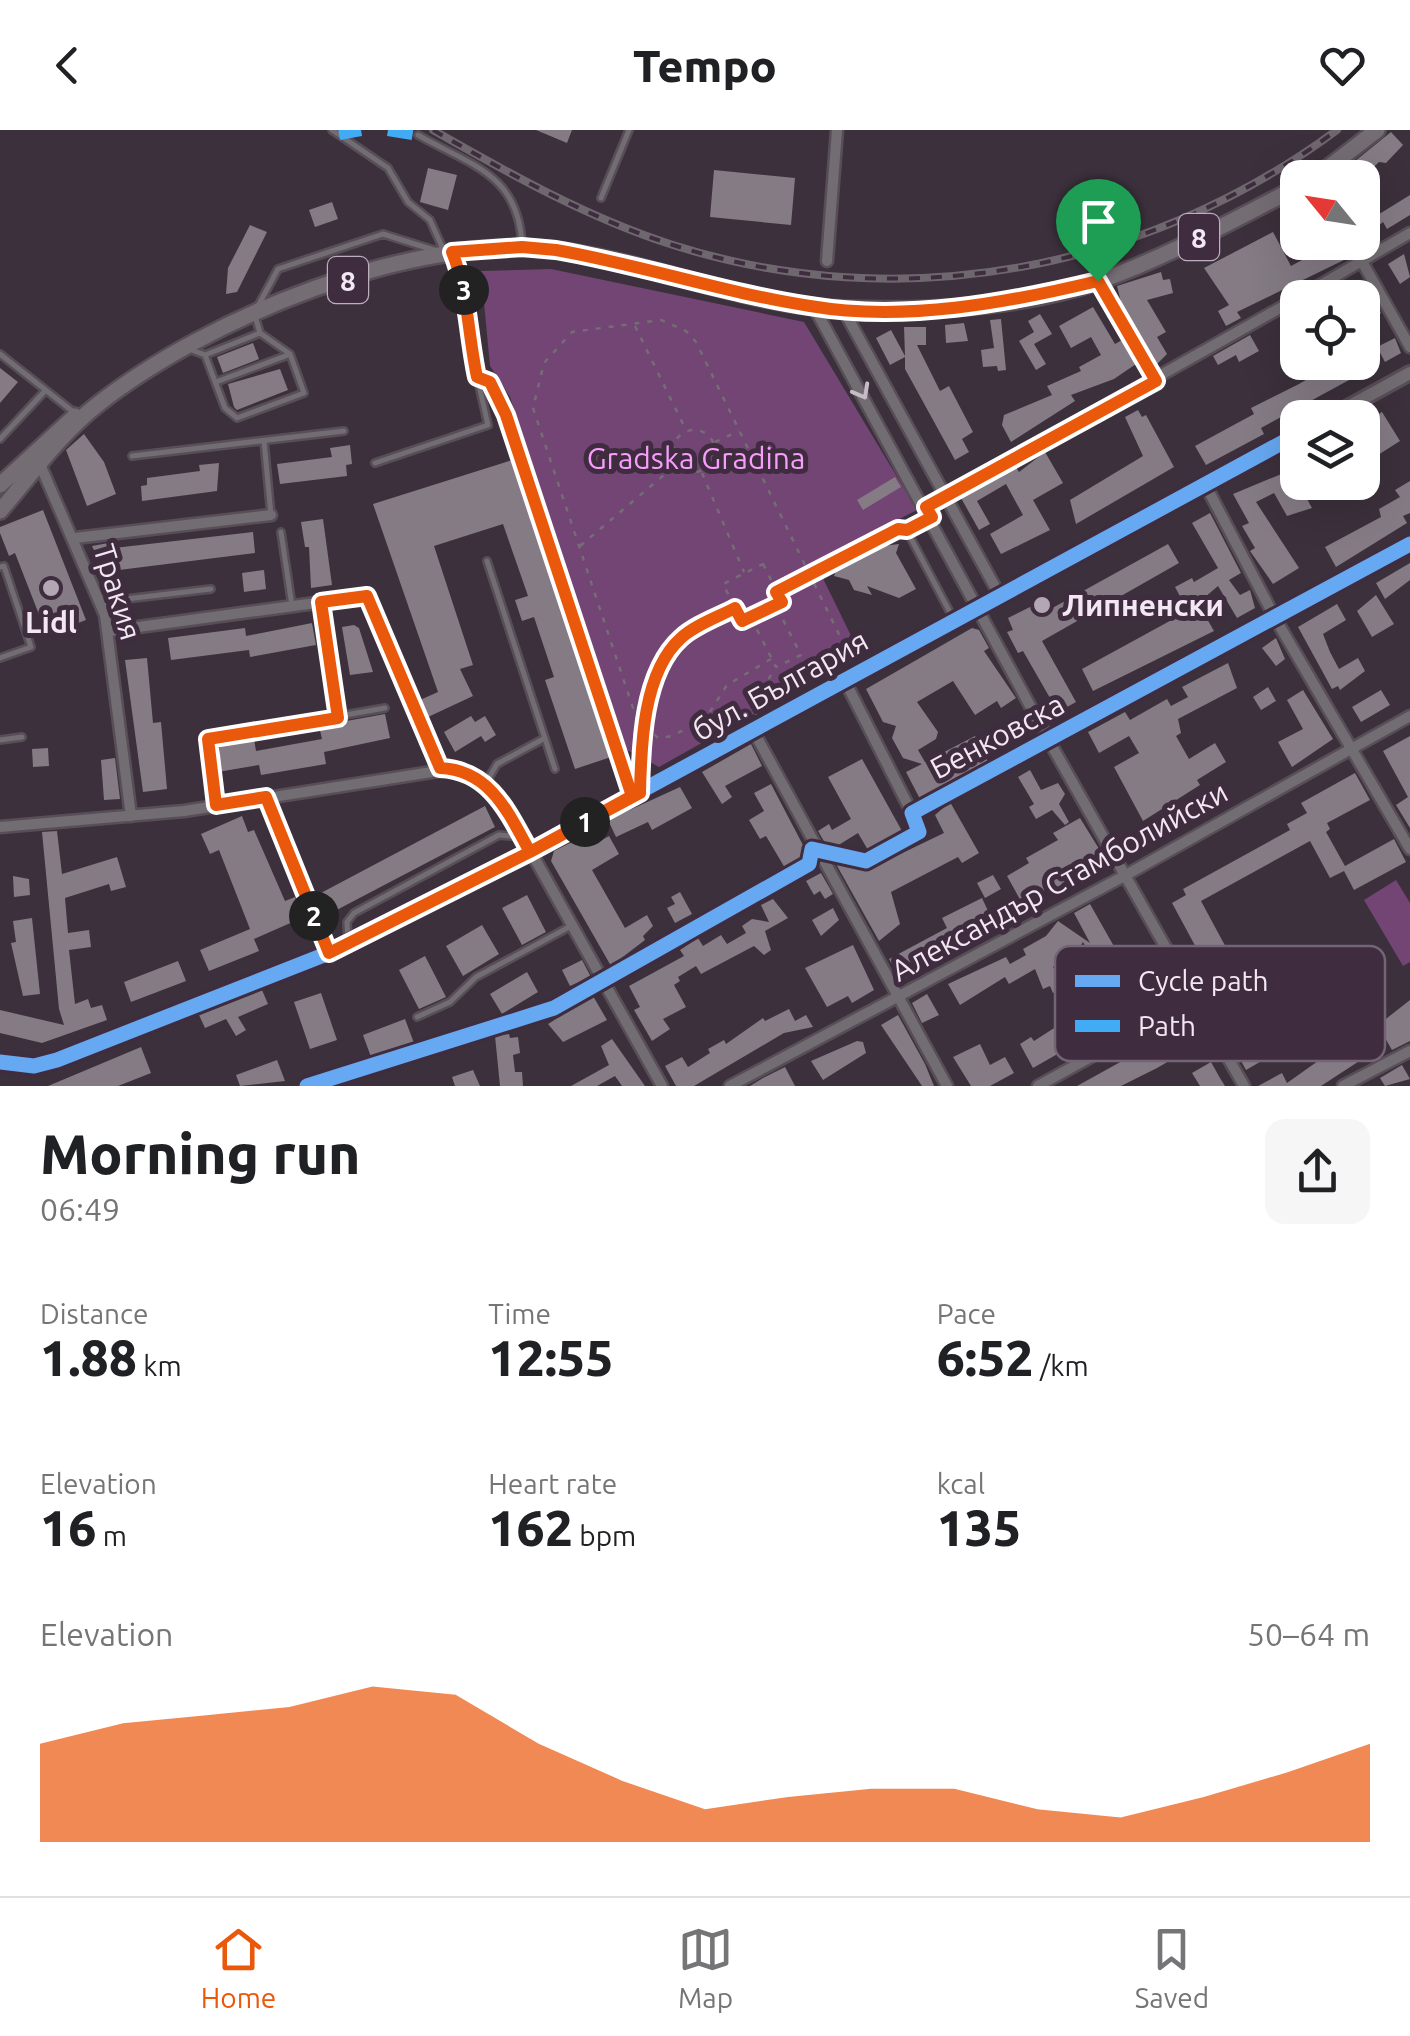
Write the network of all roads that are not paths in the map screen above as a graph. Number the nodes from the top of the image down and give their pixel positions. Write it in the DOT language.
graph roads {
  1 [pos="332,130"];
  2 [pos="629,130"];
  3 [pos="838,130"];
  4 [pos="1376,130"];
  5 [pos="418,135"];
  6 [pos="1337,160"];
  7 [pos="1280,195"];
  8 [pos="601,198"];
  9 [pos="1410,234"];
  10 [pos="522,247"];
  11 [pos="1380,250"];
  12 [pos="448,252"];
  13 [pos="1362,260"];
  14 [pos="826,261"];
  15 [pos="1328,280"];
  16 [pos="1098,281"];
  17 [pos="814,307"];
  18 [pos="843,309"];
  19 [pos="1280,309"];
  20 [pos="254,314"];
  21 [pos="260,333"];
  22 [pos="184,347"];
  23 [pos="1410,347"];
  24 [pos="0,354"];
  25 [pos="290,354"];
  26 [pos="205,355"];
  27 [pos="1410,374"];
  28 [pos="477,377"];
  29 [pos="1156,381"];
  30 [pos="216,382"];
  31 [pos="44,392"];
  32 [pos="1362,400"];
  33 [pos="84,412"];
  34 [pos="344,431"];
  35 [pos="0,438"];
  36 [pos="264,440"];
  37 [pos="1280,444"];
  38 [pos="132,456"];
  39 [pos="37,458"];
  40 [pos="375,462"];
  41 [pos="1204,484"];
  42 [pos="0,485"];
  43 [pos="945,497"];
  44 [pos="0,511"];
  45 [pos="929,512"];
  46 [pos="271,514"];
  47 [pos="281,532"];
  48 [pos="75,538"];
  49 [pos="1410,544"];
  50 [pos="487,561"];
  51 [pos="0,568"];
  52 [pos="211,589"];
  53 [pos="1000,596"];
  54 [pos="100,602"];
  55 [pos="321,602"];
  56 [pos="292,606"];
  57 [pos="980,606"];
  58 [pos="1275,618"];
  59 [pos="954,621"];
  60 [pos="109,631"];
  61 [pos="0,658"];
  62 [pos="844,681"];
  63 [pos="384,708"];
  64 [pos="1410,716"];
  65 [pos="338,718"];
  66 [pos="754,732"];
  67 [pos="22,738"];
  68 [pos="545,738"];
  69 [pos="1048,739"];
  70 [pos="0,740"];
  71 [pos="1350,748"];
  72 [pos="440,768"];
  73 [pos="555,769"];
  74 [pos="485,783"];
  75 [pos="636,795"];
  76 [pos="216,805"];
  77 [pos="912,812"];
  78 [pos="131,816"];
  79 [pos="0,827"];
  80 [pos="522,837"];
  81 [pos="818,849"];
  82 [pos="1410,849"];
  83 [pos="530,852"];
  84 [pos="1126,875"];
  85 [pos="572,926"];
  86 [pos="349,943"];
  87 [pos="1165,946"];
  88 [pos="605,978"];
  89 [pos="899,998"];
  90 [pos="418,1017"];
  91 [pos="1410,1050"];
  92 [pos="1083,1061"];
  93 [pos="1229,1061"];
  94 [pos="0,1062"];
  95 [pos="337,1081"];
  96 [pos="307,1086"];
  97 [pos="662,1086"];
  98 [pos="730,1086"];
  99 [pos="948,1086"];
  100 [pos="1038,1086"];
  101 [pos="1244,1086"];
  102 [pos="1343,1086"];
  1 -- 12 [label="lane"];
  2 -- 8 [label="lane"];
  3 -- 14 [label="street"];
  4 -- 6 [label="main road"];
  5 -- 10 [label="lane"];
  7 -- 16 [label="main road, 8"];
  9 -- 11 [label="street"];
  10 -- 12 [label="main road, 8"];
  10 -- 17 [label="main road, 8"];
  12 -- 20 [label="main road, 8"];
  12 -- 20 [label="lane"];
  12 -- 28 [label="lane"];
  13 -- 15 [label="street"];
  13 -- 23 [label="street"];
  16 -- 18 [label="main road, 8"];
  16 -- 29 [label="street"];
  17 -- 18 [label="main road, 8"];
  17 -- 45 [label="street, one-way"];
  18 -- 43 [label="street"];
  19 -- 29 [label="street"];
  20 -- 21 [label="lane"];
  20 -- 22 [label="main road, 8"];
  21 -- 25 [label="lane"];
  21 -- 26 [label="lane"];
  22 -- 26 [label="lane"];
  22 -- 33 [label="main road, 8"];
  24 -- 31 [label="lane"];
  25 -- 30 [label="lane"];
  25 -- 30 [label="lane"];
  26 -- 30 [label="lane"];
  27 -- 32 [label="street"];
  28 -- 40 [label="lane"];
  28 -- 75 [label="lane"];
  29 -- 43 [label="street"];
  31 -- 33 [label="lane"];
  31 -- 35 [label="lane"];
  33 -- 39 [label="main road, 8"];
  34 -- 36 [label="lane"];
  36 -- 38 [label="lane"];
  36 -- 46 [label="lane"];
  37 -- 41 [label="street, бул. България"];
  39 -- 42 [label="main road, 8"];
  39 -- 44 [label="main road, 8"];
  39 -- 48 [label="street, Тракия"];
  41 -- 53 [label="street, бул. България"];
  41 -- 58 [label="street"];
  43 -- 45 [label="street"];
  43 -- 53 [label="street"];
  45 -- 57 [label="street"];
  45 -- 59 [label="lane"];
  46 -- 48 [label="street"];
  47 -- 56 [label="lane"];
  48 -- 54 [label="street, Тракия"];
  49 -- 58 [label="street, Бенковска"];
  50 -- 68 [label="lane"];
  51 -- 61 [label="lane"];
  52 -- 54 [label="lane"];
  53 -- 57 [label="street, бул. България"];
  54 -- 60 [label="street, Тракия"];
  55 -- 56 [label="street"];
  55 -- 65 [label="lane"];
  55 -- 72 [label="street"];
  56 -- 60 [label="street"];
  57 -- 59 [label="street, бул. България"];
  57 -- 69 [label="street"];
  58 -- 69 [label="street, Бенковска"];
  58 -- 71 [label="street"];
  59 -- 62 [label="street, бул. България"];
  60 -- 78 [label="street, Тракия"];
  62 -- 66 [label="street, бул. България"];
  62 -- 77 [label="street"];
  63 -- 65 [label="lane"];
  64 -- 71 [label="street, Александър Стамболийски"];
  65 -- 76 [label="lane"];
  66 -- 75 [label="street, бул. България"];
  66 -- 81 [label="street"];
  67 -- 70 [label="lane"];
  68 -- 73 [label="lane"];
  68 -- 74 [label="lane"];
  69 -- 77 [label="street, Бенковска"];
  69 -- 84 [label="street"];
  71 -- 82 [label="street"];
  71 -- 84 [label="street, Александър Стамболийски"];
  72 -- 74 [label="street"];
  72 -- 76 [label="street"];
  74 -- 80 [label="street"];
  75 -- 83 [label="street, бул. България"];
  76 -- 78 [label="street"];
  77 -- 81 [label="street, Бенковска"];
  78 -- 79 [label="street"];
  80 -- 83 [label="street"];
  80 -- 86 [label="lane"];
  81 -- 88 [label="street"];
  81 -- 89 [label="street"];
  83 -- 85 [label="street"];
  83 -- 86 [label="street, бул. България"];
  84 -- 87 [label="street"];
  84 -- 89 [label="street, Александър Стамболийски"];
  85 -- 88 [label="street"];
  85 -- 90 [label="lane"];
  86 -- 94 [label="street, бул. България"];
  88 -- 95 [label="street"];
  88 -- 97 [label="street"];
  89 -- 98 [label="street, Александър Стамболийски"];
  89 -- 99 [label="street"];
  91 -- 102 [label="street"];
  92 -- 100 [label="street"];
  93 -- 101 [label="street"];
  95 -- 96 [label="street"];
}
